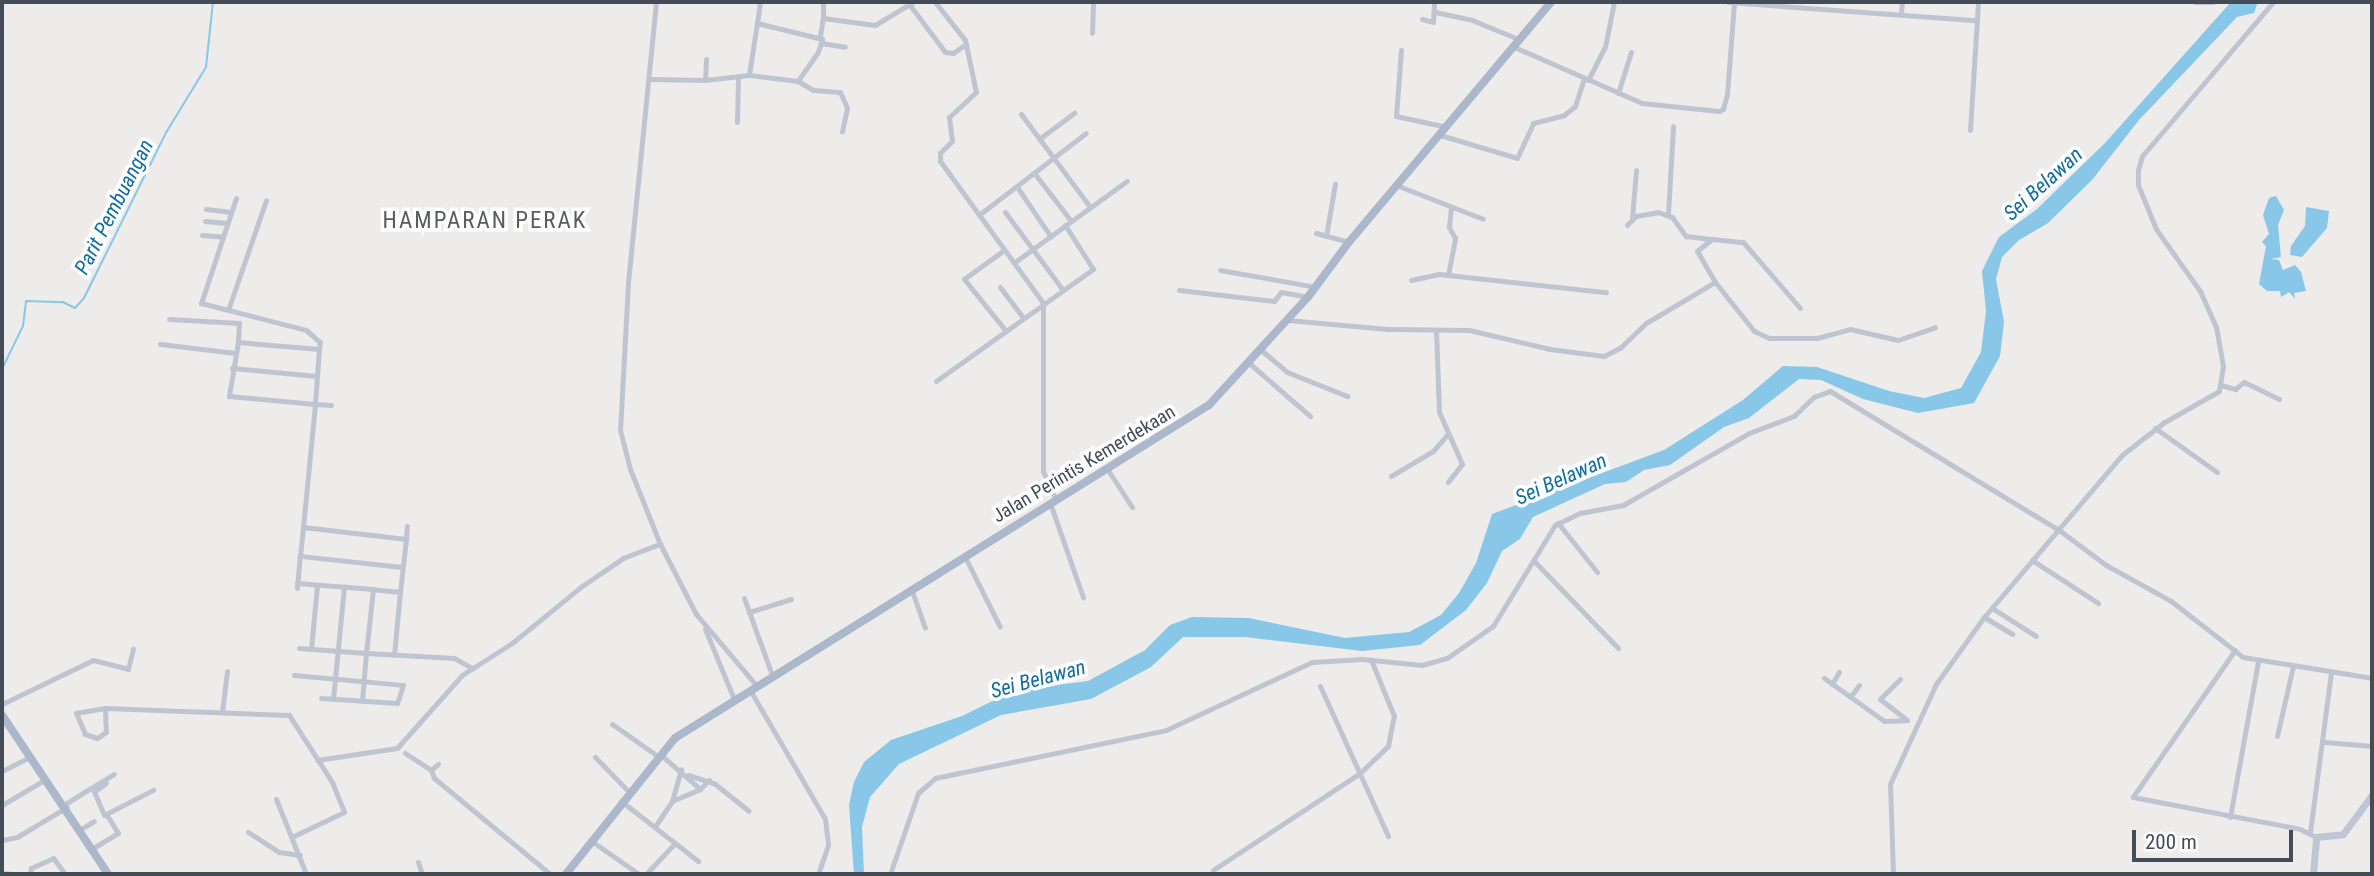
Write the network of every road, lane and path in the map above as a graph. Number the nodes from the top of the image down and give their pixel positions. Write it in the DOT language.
graph roads {
  1 [pos="656,2"];
  2 [pos="760,2"];
  3 [pos="823,2"];
  4 [pos="935,2"];
  5 [pos="1093,2"];
  6 [pos="1434,2"];
  7 [pos="1551,2"];
  8 [pos="1614,2"];
  9 [pos="1728,2"];
  10 [pos="1734,2"];
  11 [pos="1849,2"];
  12 [pos="1902,2"];
  13 [pos="1978,2"];
  14 [pos="2195,2"];
  15 [pos="2213,2"];
  16 [pos="2273,2"];
  17 [pos="907,4"];
  18 [pos="1848,10"];
  19 [pos="1435,12"];
  20 [pos="1901,12"];
  21 [pos="823,18"];
  22 [pos="1422,19"];
  23 [pos="1975,20"];
  24 [pos="757,23"];
  25 [pos="1092,33"];
  26 [pos="820,36"];
  27 [pos="1515,42"];
  28 [pos="821,43"];
  29 [pos="966,44"];
  30 [pos="845,47"];
  31 [pos="1401,50"];
  32 [pos="1631,52"];
  33 [pos="706,59"];
  34 [pos="749,75"];
  35 [pos="738,77"];
  36 [pos="649,79"];
  37 [pos="1586,79"];
  38 [pos="705,80"];
  39 [pos="797,80"];
  40 [pos="1618,93"];
  41 [pos="1074,113"];
  42 [pos="1021,114"];
  43 [pos="737,122"];
  44 [pos="1673,126"];
  45 [pos="1447,127"];
  46 [pos="1970,130"];
  47 [pos="842,131"];
  48 [pos="1086,133"];
  49 [pos="1439,134"];
  50 [pos="1039,139"];
  51 [pos="1054,159"];
  52 [pos="1636,170"];
  53 [pos="1035,174"];
  54 [pos="1127,181"];
  55 [pos="1335,184"];
  56 [pos="1396,185"];
  57 [pos="1017,187"];
  58 [pos="236,198"];
  59 [pos="266,200"];
  60 [pos="1090,207"];
  61 [pos="1451,207"];
  62 [pos="206,209"];
  63 [pos="231,212"];
  64 [pos="1005,212"];
  65 [pos="980,214"];
  66 [pos="1668,215"];
  67 [pos="1632,218"];
  68 [pos="1483,219"];
  69 [pos="205,221"];
  70 [pos="228,223"];
  71 [pos="1068,223"];
  72 [pos="1627,225"];
  73 [pos="1316,233"];
  74 [pos="202,235"];
  75 [pos="1326,236"];
  76 [pos="223,237"];
  77 [pos="1051,237"];
  78 [pos="1712,239"];
  79 [pos="1349,242"];
  80 [pos="1034,249"];
  81 [pos="1004,250"];
  82 [pos="1015,262"];
  83 [pos="1220,270"];
  84 [pos="1448,275"];
  85 [pos="1411,280"];
  86 [pos="1715,282"];
  87 [pos="1000,287"];
  88 [pos="1316,287"];
  89 [pos="1063,290"];
  90 [pos="1179,290"];
  91 [pos="1606,292"];
  92 [pos="1308,297"];
  93 [pos="1043,303"];
  94 [pos="1800,308"];
  95 [pos="228,310"];
  96 [pos="243,314"];
  97 [pos="1023,317"];
  98 [pos="169,318"];
  99 [pos="1287,320"];
  100 [pos="239,323"];
  101 [pos="1935,327"];
  102 [pos="1436,330"];
  103 [pos="1006,331"];
  104 [pos="238,342"];
  105 [pos="160,344"];
  106 [pos="319,349"];
  107 [pos="1261,350"];
  108 [pos="236,353"];
  109 [pos="1249,363"];
  110 [pos="232,368"];
  111 [pos="317,376"];
  112 [pos="936,381"];
  113 [pos="2221,385"];
  114 [pos="1347,396"];
  115 [pos="2279,399"];
  116 [pos="315,404"];
  117 [pos="331,405"];
  118 [pos="1310,416"];
  119 [pos="2155,428"];
  120 [pos="1447,435"];
  121 [pos="1106,467"];
  122 [pos="2217,472"];
  123 [pos="1391,476"];
  124 [pos="1448,482"];
  125 [pos="1053,502"];
  126 [pos="1132,507"];
  127 [pos="1558,523"];
  128 [pos="407,526"];
  129 [pos="303,527"];
  130 [pos="2059,530"];
  131 [pos="406,538"];
  132 [pos="660,544"];
  133 [pos="964,555"];
  134 [pos="300,556"];
  135 [pos="2032,560"];
  136 [pos="1534,561"];
  137 [pos="402,567"];
  138 [pos="1597,572"];
  139 [pos="317,585"];
  140 [pos="344,587"];
  141 [pos="911,588"];
  142 [pos="373,589"];
  143 [pos="400,592"];
  144 [pos="1083,597"];
  145 [pos="744,598"];
  146 [pos="792,599"];
  147 [pos="2098,603"];
  148 [pos="1992,608"];
  149 [pos="750,612"];
  150 [pos="1984,617"];
  151 [pos="704,626"];
  152 [pos="1000,627"];
  153 [pos="925,628"];
  154 [pos="2012,634"];
  155 [pos="2036,636"];
  156 [pos="299,648"];
  157 [pos="1618,648"];
  158 [pos="133,649"];
  159 [pos="311,649"];
  160 [pos="2235,650"];
  161 [pos="338,651"];
  162 [pos="366,653"];
  163 [pos="394,655"];
  164 [pos="1371,660"];
  165 [pos="2258,661"];
  166 [pos="2293,666"];
  167 [pos="472,668"];
  168 [pos="227,671"];
  169 [pos="1839,672"];
  170 [pos="2331,672"];
  171 [pos="294,675"];
  172 [pos="772,675"];
  173 [pos="334,678"];
  174 [pos="1824,678"];
  175 [pos="2372,678"];
  176 [pos="1900,679"];
  177 [pos="364,680"];
  178 [pos="1832,684"];
  179 [pos="1859,685"];
  180 [pos="1320,686"];
  181 [pos="753,687"];
  182 [pos="1850,697"];
  183 [pos="321,698"];
  184 [pos="333,699"];
  185 [pos="734,699"];
  186 [pos="362,701"];
  187 [pos="2,704"];
  188 [pos="105,708"];
  189 [pos="222,712"];
  190 [pos="2,715"];
  191 [pos="1907,720"];
  192 [pos="612,724"];
  193 [pos="1914,725"];
  194 [pos="2277,736"];
  195 [pos="2325,742"];
  196 [pos="2372,746"];
  197 [pos="405,753"];
  198 [pos="660,756"];
  199 [pos="30,757"];
  200 [pos="596,757"];
  201 [pos="317,761"];
  202 [pos="438,764"];
  203 [pos="681,769"];
  204 [pos="2,771"];
  205 [pos="432,771"];
  206 [pos="1360,773"];
  207 [pos="688,775"];
  208 [pos="46,779"];
  209 [pos="709,780"];
  210 [pos="700,789"];
  211 [pos="152,790"];
  212 [pos="629,792"];
  213 [pos="2372,795"];
  214 [pos="276,799"];
  215 [pos="621,801"];
  216 [pos="672,801"];
  217 [pos="2,805"];
  218 [pos="66,806"];
  219 [pos="750,811"];
  220 [pos="105,814"];
  221 [pos="2230,817"];
  222 [pos="94,821"];
  223 [pos="656,825"];
  224 [pos="81,829"];
  225 [pos="248,832"];
  226 [pos="2313,834"];
  227 [pos="1388,836"];
  228 [pos="295,837"];
  229 [pos="2,840"];
  230 [pos="590,840"];
  231 [pos="675,843"];
  232 [pos="93,848"];
  233 [pos="300,854"];
  234 [pos="698,861"];
  235 [pos="418,862"];
  236 [pos="1213,870"];
  237 [pos="2,873"];
  238 [pos="13,874"];
  239 [pos="30,874"];
  240 [pos="65,874"];
  241 [pos="108,874"];
  242 [pos="306,874"];
  243 [pos="422,874"];
  244 [pos="550,874"];
  245 [pos="566,874"];
  246 [pos="639,874"];
  247 [pos="646,874"];
  248 [pos="818,874"];
  249 [pos="890,874"];
  250 [pos="1893,874"];
  251 [pos="2313,874"];
  1 -- 36 [label="street"];
  2 -- 24 [label="street"];
  3 -- 21 [label="street"];
  4 -- 29 [label="street"];
  5 -- 25 [label="street"];
  6 -- 19 [label="street"];
  7 -- 27 [label="main road, Jalan Perintis Kemerdekaan"];
  8 -- 37 [label="street"];
  9 -- 10 [label="street"];
  10 -- 18 [label="street"];
  10 -- 40 [label="street"];
  11 -- 18 [label="street"];
  12 -- 20 [label="street"];
  13 -- 23 [label="street"];
  14 -- 15 [label="street"];
  16 -- 113 [label="street"];
  17 -- 21 [label="street"];
  17 -- 29 [label="street"];
  18 -- 20 [label="street"];
  19 -- 22 [label="street"];
  19 -- 27 [label="street"];
  20 -- 23 [label="street"];
  21 -- 26 [label="street"];
  23 -- 46 [label="street"];
  24 -- 26 [label="street"];
  24 -- 34 [label="street"];
  26 -- 28 [label="street"];
  27 -- 37 [label="street"];
  27 -- 45 [label="main road, Jalan Perintis Kemerdekaan"];
  28 -- 30 [label="street"];
  28 -- 39 [label="street"];
  29 -- 65 [label="street"];
  31 -- 45 [label="street"];
  32 -- 40 [label="street"];
  33 -- 38 [label="street"];
  34 -- 35 [label="street"];
  34 -- 39 [label="street"];
  35 -- 38 [label="street"];
  35 -- 43 [label="street"];
  36 -- 38 [label="street"];
  36 -- 132 [label="street"];
  37 -- 40 [label="street"];
  37 -- 49 [label="street"];
  39 -- 47 [label="street"];
  41 -- 50 [label="street"];
  42 -- 50 [label="street"];
  44 -- 66 [label="street"];
  45 -- 49 [label="main road, Jalan Perintis Kemerdekaan"];
  48 -- 51 [label="street"];
  49 -- 56 [label="main road, Jalan Perintis Kemerdekaan"];
  50 -- 51 [label="street"];
  51 -- 53 [label="street"];
  51 -- 60 [label="street"];
  52 -- 67 [label="street"];
  53 -- 57 [label="street"];
  53 -- 71 [label="street"];
  54 -- 60 [label="street"];
  55 -- 75 [label="street"];
  56 -- 61 [label="street"];
  56 -- 79 [label="main road, Jalan Perintis Kemerdekaan"];
  57 -- 65 [label="street"];
  57 -- 77 [label="street"];
  58 -- 63 [label="street"];
  59 -- 95 [label="street"];
  60 -- 71 [label="street"];
  61 -- 68 [label="street"];
  61 -- 84 [label="street"];
  62 -- 63 [label="street"];
  63 -- 70 [label="street"];
  64 -- 80 [label="street"];
  65 -- 81 [label="street"];
  66 -- 67 [label="street"];
  66 -- 78 [label="street"];
  67 -- 72 [label="street"];
  69 -- 70 [label="street"];
  70 -- 76 [label="street"];
  71 -- 77 [label="street"];
  71 -- 89 [label="street"];
  73 -- 75 [label="street"];
  74 -- 76 [label="street"];
  75 -- 79 [label="street"];
  76 -- 95 [label="street"];
  77 -- 80 [label="street"];
  78 -- 86 [label="street"];
  78 -- 94 [label="street"];
  79 -- 88 [label="main road, Jalan Perintis Kemerdekaan"];
  80 -- 82 [label="street"];
  80 -- 89 [label="street"];
  81 -- 82 [label="street"];
  81 -- 103 [label="street"];
  82 -- 93 [label="street"];
  83 -- 88 [label="street"];
  84 -- 85 [label="street"];
  84 -- 91 [label="street"];
  86 -- 101 [label="street"];
  86 -- 102 [label="street"];
  87 -- 97 [label="street"];
  88 -- 92 [label="main road, Jalan Perintis Kemerdekaan"];
  89 -- 93 [label="street"];
  90 -- 92 [label="street"];
  92 -- 99 [label="main road, Jalan Perintis Kemerdekaan"];
  93 -- 97 [label="street"];
  93 -- 125 [label="street"];
  95 -- 96 [label="street"];
  96 -- 100 [label="street"];
  96 -- 106 [label="street"];
  97 -- 103 [label="street"];
  98 -- 100 [label="street"];
  99 -- 102 [label="street"];
  99 -- 107 [label="main road, Jalan Perintis Kemerdekaan"];
  100 -- 104 [label="street"];
  102 -- 120 [label="street"];
  103 -- 112 [label="street"];
  104 -- 106 [label="street"];
  104 -- 108 [label="street"];
  105 -- 108 [label="street"];
  106 -- 111 [label="street"];
  107 -- 109 [label="main road, Jalan Perintis Kemerdekaan"];
  107 -- 114 [label="street"];
  108 -- 110 [label="street"];
  109 -- 118 [label="street"];
  109 -- 121 [label="main road, Jalan Perintis Kemerdekaan"];
  110 -- 111 [label="street"];
  110 -- 116 [label="street"];
  111 -- 116 [label="street"];
  113 -- 115 [label="street"];
  113 -- 119 [label="street"];
  116 -- 117 [label="street"];
  116 -- 129 [label="street"];
  119 -- 122 [label="street"];
  119 -- 130 [label="street"];
  120 -- 123 [label="street"];
  120 -- 124 [label="street"];
  121 -- 125 [label="main road, Jalan Perintis Kemerdekaan"];
  121 -- 126 [label="street"];
  125 -- 133 [label="main road, Jalan Perintis Kemerdekaan"];
  125 -- 144 [label="street"];
  127 -- 130 [label="street"];
  127 -- 136 [label="street"];
  127 -- 138 [label="street"];
  128 -- 131 [label="street"];
  129 -- 131 [label="street"];
  129 -- 134 [label="street"];
  130 -- 135 [label="street"];
  130 -- 160 [label="street"];
  131 -- 137 [label="street"];
  132 -- 151 [label="street"];
  132 -- 167 [label="street"];
  133 -- 141 [label="main road, Jalan Perintis Kemerdekaan"];
  133 -- 152 [label="street"];
  134 -- 137 [label="street"];
  134 -- 139 [label="street"];
  135 -- 147 [label="street"];
  135 -- 148 [label="street"];
  136 -- 157 [label="street"];
  136 -- 164 [label="street"];
  137 -- 143 [label="street"];
  139 -- 140 [label="street"];
  139 -- 159 [label="street"];
  140 -- 142 [label="street"];
  140 -- 161 [label="street"];
  141 -- 153 [label="street"];
  141 -- 172 [label="main road, Jalan Perintis Kemerdekaan"];
  142 -- 143 [label="street"];
  142 -- 162 [label="street"];
  143 -- 163 [label="street"];
  145 -- 149 [label="street"];
  146 -- 149 [label="street"];
  148 -- 150 [label="street"];
  148 -- 155 [label="street"];
  149 -- 172 [label="street"];
  150 -- 154 [label="street"];
  150 -- 193 [label="street"];
  151 -- 181 [label="street"];
  151 -- 185 [label="street"];
  156 -- 159 [label="street"];
  158 -- 187 [label="street"];
  159 -- 161 [label="street"];
  160 -- 165 [label="street"];
  160 -- 221 [label="street"];
  161 -- 162 [label="street"];
  161 -- 173 [label="street"];
  162 -- 163 [label="street"];
  162 -- 177 [label="street"];
  163 -- 167 [label="street"];
  164 -- 206 [label="street"];
  164 -- 249 [label="street"];
  165 -- 166 [label="street"];
  165 -- 221 [label="street"];
  166 -- 170 [label="street"];
  166 -- 194 [label="street"];
  167 -- 201 [label="street"];
  168 -- 189 [label="street"];
  169 -- 178 [label="street"];
  170 -- 175 [label="street"];
  170 -- 195 [label="street"];
  171 -- 173 [label="street"];
  172 -- 181 [label="main road, Jalan Perintis Kemerdekaan"];
  173 -- 177 [label="street"];
  173 -- 184 [label="street"];
  174 -- 178 [label="street"];
  176 -- 191 [label="street"];
  177 -- 186 [label="street"];
  177 -- 186 [label="street"];
  178 -- 182 [label="street"];
  179 -- 182 [label="street"];
  180 -- 206 [label="street"];
  181 -- 185 [label="main road, Jalan Perintis Kemerdekaan"];
  181 -- 248 [label="street"];
  182 -- 191 [label="street"];
  183 -- 184 [label="street"];
  184 -- 186 [label="street"];
  185 -- 198 [label="main road, Jalan Perintis Kemerdekaan"];
  188 -- 188 [label="street"];
  188 -- 189 [label="street"];
  189 -- 201 [label="street"];
  190 -- 199 [label="main road"];
  191 -- 193 [label="street"];
  192 -- 198 [label="street"];
  193 -- 250 [label="street"];
  195 -- 196 [label="street"];
  195 -- 226 [label="street"];
  197 -- 205 [label="street"];
  198 -- 203 [label="street"];
  198 -- 212 [label="main road, Jalan Perintis Kemerdekaan"];
  199 -- 204 [label="street"];
  199 -- 208 [label="main road"];
  200 -- 212 [label="street"];
  201 -- 228 [label="street"];
  202 -- 205 [label="street"];
  203 -- 207 [label="street"];
  203 -- 216 [label="street"];
  205 -- 244 [label="street"];
  206 -- 227 [label="street"];
  206 -- 236 [label="street"];
  207 -- 209 [label="street"];
  207 -- 210 [label="street"];
  208 -- 217 [label="street"];
  208 -- 218 [label="main road"];
  209 -- 210 [label="street"];
  209 -- 219 [label="street"];
  210 -- 216 [label="street"];
  211 -- 220 [label="street"];
  212 -- 215 [label="main road, Jalan Perintis Kemerdekaan"];
  213 -- 226 [label="street"];
  214 -- 228 [label="street"];
  215 -- 223 [label="street"];
  215 -- 230 [label="main road, Jalan Perintis Kemerdekaan"];
  216 -- 223 [label="street"];
  218 -- 220 [label="street"];
  218 -- 224 [label="main road"];
  218 -- 229 [label="street"];
  220 -- 232 [label="street"];
  221 -- 226 [label="street"];
  222 -- 224 [label="street"];
  223 -- 231 [label="street"];
  224 -- 232 [label="main road"];
  225 -- 233 [label="street"];
  226 -- 251 [label="street"];
  228 -- 233 [label="street"];
  230 -- 245 [label="main road, Jalan Perintis Kemerdekaan"];
  230 -- 246 [label="street"];
  231 -- 234 [label="street"];
  231 -- 247 [label="street"];
  232 -- 241 [label="main road"];
  233 -- 242 [label="street"];
  235 -- 243 [label="street"];
  237 -- 238 [label="street"];
  239 -- 240 [label="street"];
}
